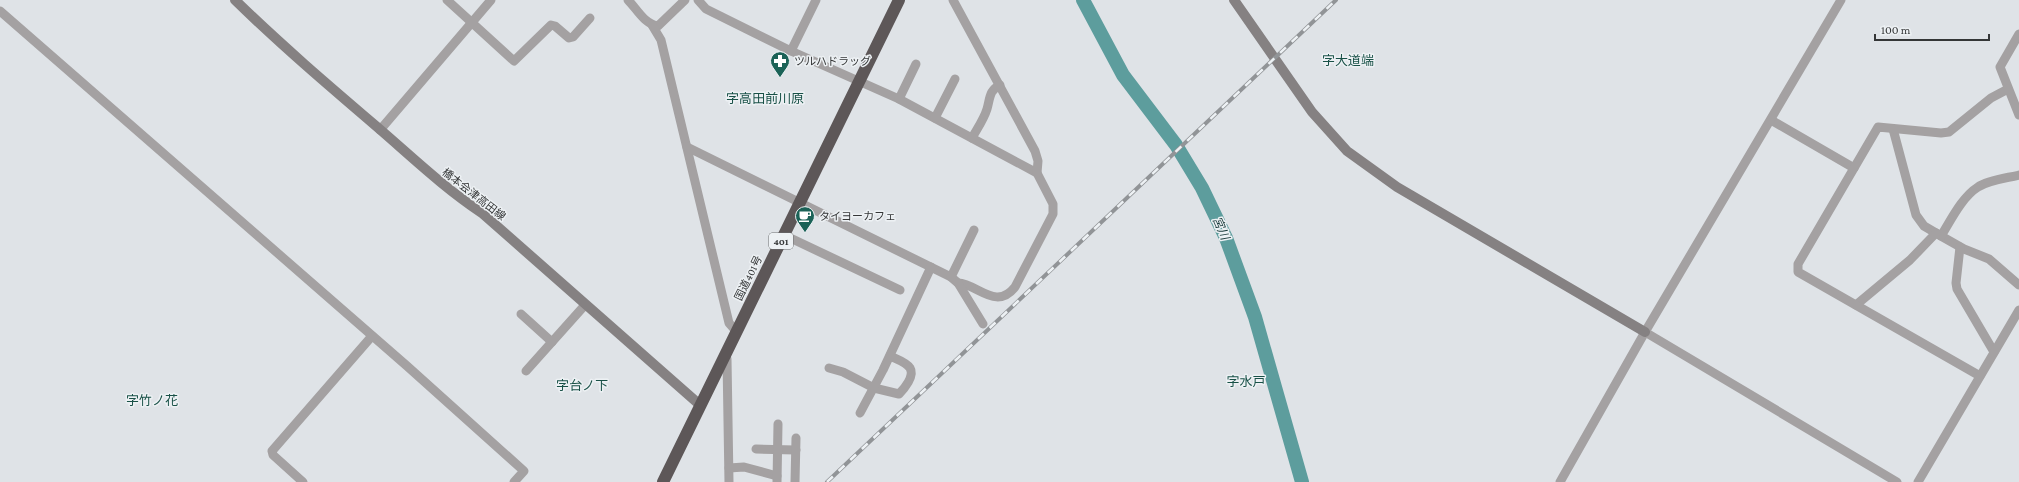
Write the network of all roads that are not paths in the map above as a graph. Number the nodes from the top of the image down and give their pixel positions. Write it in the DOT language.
graph roads {
  1 [pos="235,0"];
  2 [pos="447,0"];
  3 [pos="490,0"];
  4 [pos="628,0"];
  5 [pos="685,0"];
  6 [pos="698,0"];
  7 [pos="816,0"];
  8 [pos="899,0"];
  9 [pos="953,0"];
  10 [pos="1234,0"];
  11 [pos="1841,0"];
  12 [pos="0,11"];
  13 [pos="590,18"];
  14 [pos="472,22"];
  15 [pos="652,25"];
  16 [pos="2019,34"];
  17 [pos="791,51"];
  18 [pos="916,64"];
  19 [pos="955,79"];
  20 [pos="859,81"];
  21 [pos="1000,85"];
  22 [pos="2008,89"];
  23 [pos="899,99"];
  24 [pos="2019,115"];
  25 [pos="935,118"];
  26 [pos="1771,120"];
  27 [pos="1893,129"];
  28 [pos="380,130"];
  29 [pos="972,138"];
  30 [pos="687,147"];
  31 [pos="1854,168"];
  32 [pos="1037,173"];
  33 [pos="2019,175"];
  34 [pos="800,201"];
  35 [pos="974,230"];
  36 [pos="784,235"];
  37 [pos="1939,235"];
  38 [pos="1960,247"];
  39 [pos="931,267"];
  40 [pos="955,280"];
  41 [pos="2019,285"];
  42 [pos="900,290"];
  43 [pos="585,305"];
  44 [pos="1856,305"];
  45 [pos="2019,310"];
  46 [pos="521,314"];
  47 [pos="983,324"];
  48 [pos="736,331"];
  49 [pos="1645,332"];
  50 [pos="372,336"];
  51 [pos="552,342"];
  52 [pos="1994,352"];
  53 [pos="725,355"];
  54 [pos="890,356"];
  55 [pos="829,368"];
  56 [pos="526,371"];
  57 [pos="1980,376"];
  58 [pos="874,388"];
  59 [pos="700,405"];
  60 [pos="860,413"];
  61 [pos="778,424"];
  62 [pos="796,438"];
  63 [pos="756,449"];
  64 [pos="778,449"];
  65 [pos="796,450"];
  66 [pos="729,468"];
  67 [pos="777,479"];
  68 [pos="303,482"];
  69 [pos="514,482"];
  70 [pos="663,482"];
  71 [pos="729,482"];
  72 [pos="795,482"];
  73 [pos="1560,482"];
  74 [pos="1897,482"];
  75 [pos="1918,482"];
  1 -- 28 [label="main road, 橋本会津高田線"];
  2 -- 14 [label="street"];
  3 -- 14 [label="street"];
  4 -- 15 [label="street"];
  5 -- 15 [label="street"];
  6 -- 17 [label="street"];
  7 -- 17 [label="street"];
  8 -- 20 [label="highway, 国道401号 / 401"];
  9 -- 21 [label="street"];
  10 -- 49 [label="main road"];
  11 -- 26 [label="street"];
  12 -- 50 [label="street"];
  13 -- 14 [label="street"];
  14 -- 28 [label="street"];
  15 -- 30 [label="street"];
  16 -- 22 [label="street"];
  17 -- 20 [label="street"];
  18 -- 23 [label="street"];
  19 -- 25 [label="street"];
  20 -- 23 [label="street"];
  20 -- 34 [label="highway, 国道401号 / 401"];
  21 -- 29 [label="street"];
  21 -- 32 [label="street"];
  22 -- 24 [label="street"];
  22 -- 27 [label="street"];
  23 -- 25 [label="street"];
  25 -- 29 [label="street"];
  26 -- 31 [label="street"];
  26 -- 49 [label="street"];
  27 -- 31 [label="street"];
  27 -- 37 [label="street"];
  28 -- 43 [label="main road, 橋本会津高田線"];
  29 -- 32 [label="street"];
  30 -- 34 [label="street"];
  30 -- 48 [label="street"];
  31 -- 44 [label="street"];
  32 -- 40 [label="street"];
  33 -- 37 [label="street"];
  34 -- 36 [label="highway, 国道401号 / 401"];
  34 -- 39 [label="street"];
  35 -- 40 [label="street"];
  36 -- 42 [label="street"];
  36 -- 48 [label="highway, 国道401号 / 401"];
  37 -- 38 [label="street"];
  37 -- 44 [label="street"];
  38 -- 41 [label="street"];
  38 -- 52 [label="street"];
  39 -- 40 [label="street"];
  39 -- 54 [label="street"];
  40 -- 47 [label="street"];
  43 -- 51 [label="street"];
  43 -- 59 [label="main road, 橋本会津高田線"];
  44 -- 57 [label="street"];
  45 -- 52 [label="street"];
  46 -- 51 [label="street"];
  48 -- 53 [label="highway, 国道401号 / 401"];
  49 -- 73 [label="street"];
  49 -- 74 [label="street"];
  50 -- 68 [label="street"];
  50 -- 69 [label="street"];
  51 -- 56 [label="street"];
  52 -- 57 [label="street"];
  53 -- 59 [label="highway, 国道401号 / 401"];
  53 -- 66 [label="street"];
  54 -- 58 [label="street"];
  54 -- 58 [label="street"];
  55 -- 58 [label="street"];
  57 -- 75 [label="street"];
  58 -- 60 [label="street"];
  59 -- 70 [label="highway, 国道401号 / 401"];
  61 -- 64 [label="street"];
  62 -- 65 [label="street"];
  63 -- 64 [label="street"];
  64 -- 65 [label="street"];
  64 -- 67 [label="street"];
  65 -- 72 [label="street"];
  66 -- 67 [label="street"];
  66 -- 71 [label="street"];
}
